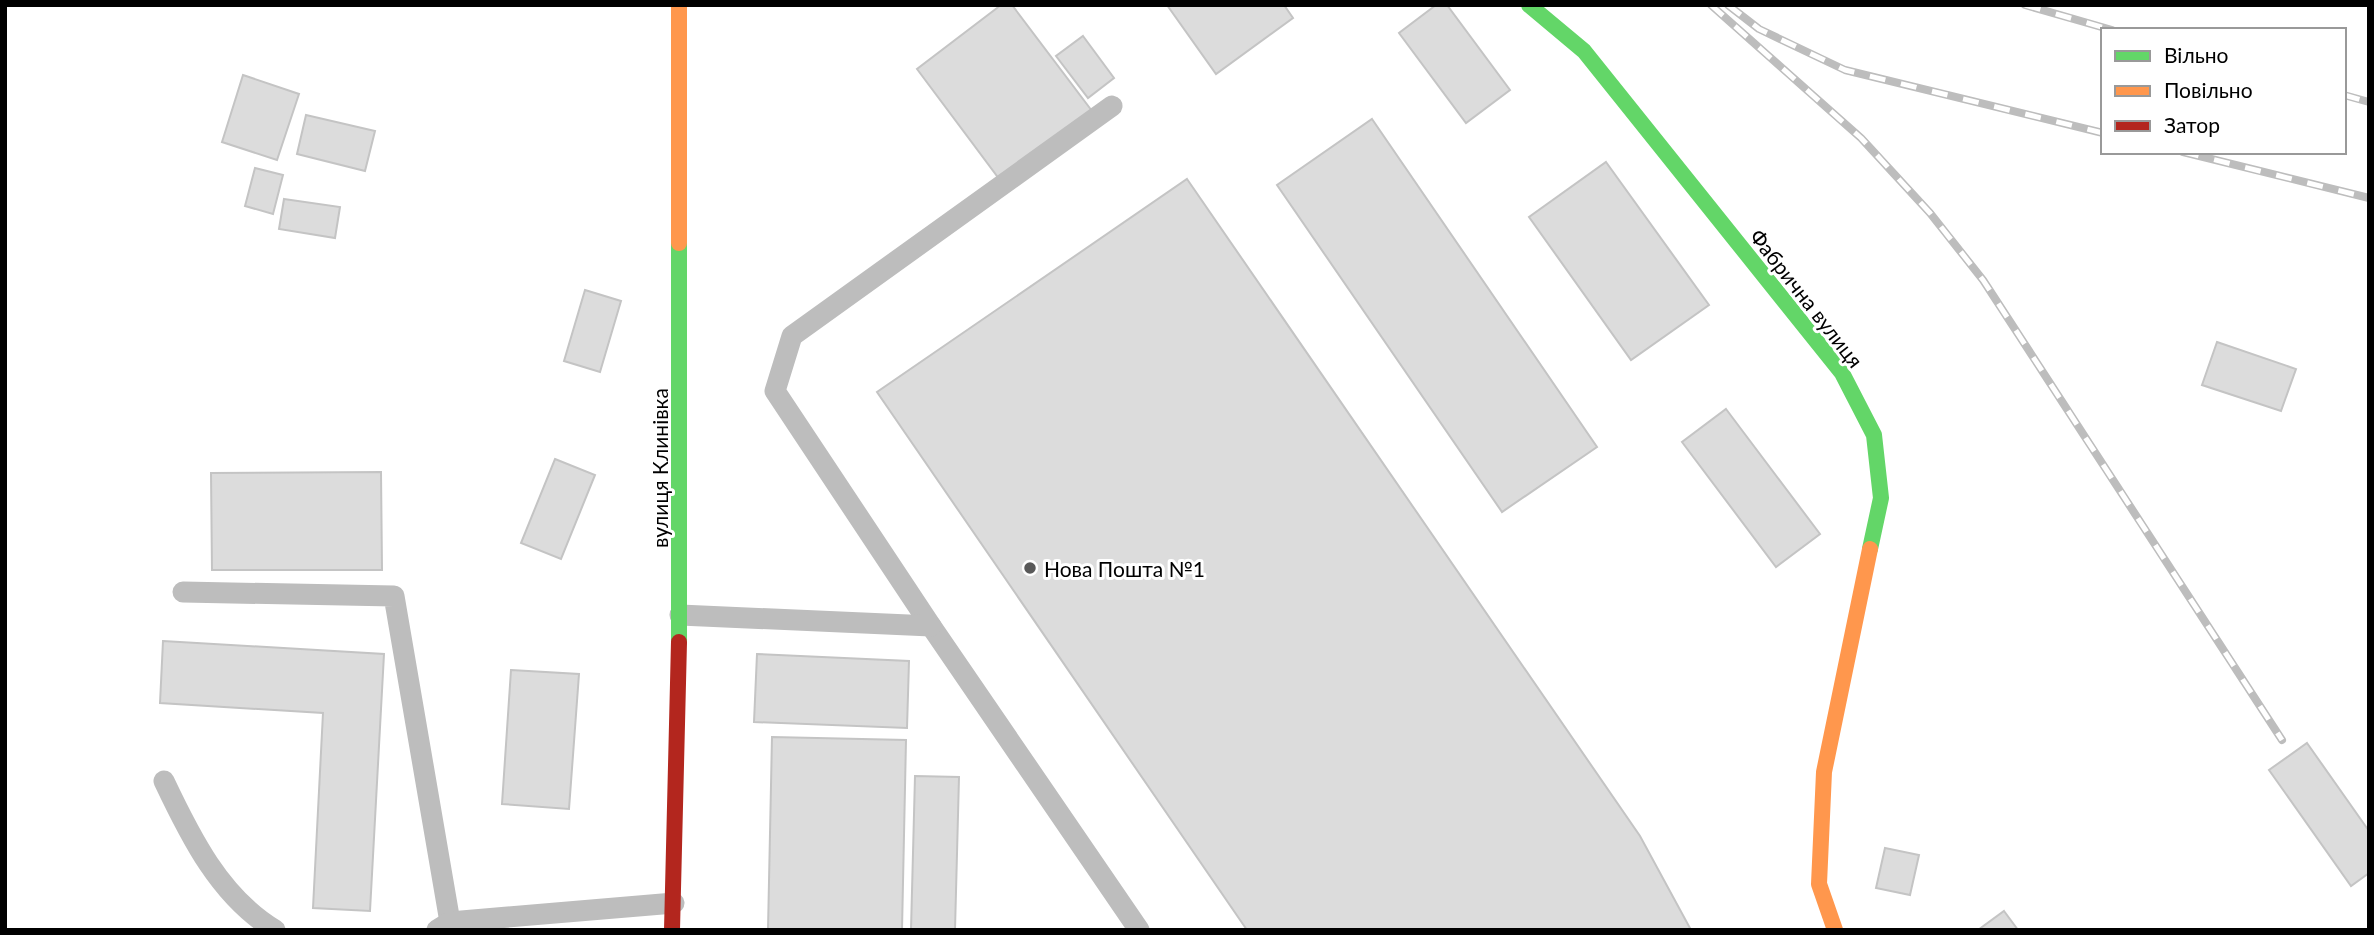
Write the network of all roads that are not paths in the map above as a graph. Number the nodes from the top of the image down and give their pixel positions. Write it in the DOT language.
graph roads {
  1 [pos="679,5"];
  2 [pos="1530,5"];
  3 [pos="1112,106"];
  4 [pos="183,592"];
  5 [pos="680,615"];
  6 [pos="931,626"];
  7 [pos="163,781"];
  8 [pos="674,903"];
  9 [pos="444,926"];
  10 [pos="275,930"];
  11 [pos="672,930"];
  12 [pos="1139,930"];
  13 [pos="1835,930"];
  1 -- 5 [label="street, вулиця Клинівка"];
  2 -- 13 [label="street, Фабрична вулиця"];
  3 -- 6 [label="lane"];
  4 -- 9 [label="lane"];
  5 -- 6 [label="lane"];
  5 -- 8 [label="street, вулиця Клинівка"];
  6 -- 12 [label="lane"];
  7 -- 10 [label="lane"];
  8 -- 9 [label="lane"];
  8 -- 11 [label="street, вулиця Клинівка"];
}
